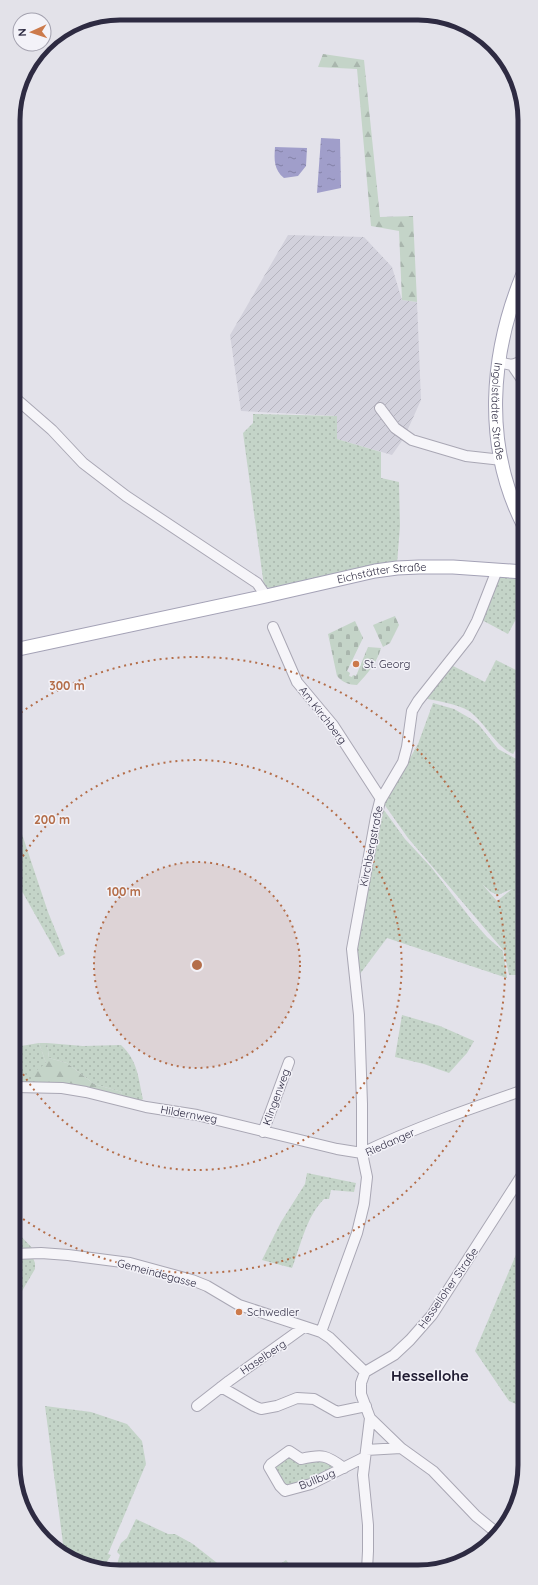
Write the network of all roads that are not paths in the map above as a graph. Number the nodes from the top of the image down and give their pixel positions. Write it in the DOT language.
graph roads {
  1 [pos="518,288"];
  2 [pos="498,362"];
  3 [pos="518,363"];
  4 [pos="512,365"];
  5 [pos="518,373"];
  6 [pos="20,402"];
  7 [pos="380,408"];
  8 [pos="502,460"];
  9 [pos="518,510"];
  10 [pos="497,570"];
  11 [pos="518,572"];
  12 [pos="266,596"];
  13 [pos="273,627"];
  14 [pos="20,649"];
  15 [pos="381,799"];
  16 [pos="288,1062"];
  17 [pos="20,1087"];
  18 [pos="518,1092"];
  19 [pos="263,1132"];
  20 [pos="362,1153"];
  21 [pos="518,1181"];
  22 [pos="20,1254"];
  23 [pos="304,1327"];
  24 [pos="321,1332"];
  25 [pos="365,1372"];
  26 [pos="221,1387"];
  27 [pos="197,1406"];
  28 [pos="366,1406"];
  29 [pos="370,1418"];
  30 [pos="401,1448"];
  31 [pos="365,1453"];
  32 [pos="344,1468"];
  33 [pos="493,1531"];
  34 [pos="367,1565"];
  1 -- 2 [label="main road, Ingolstädter Straße"];
  2 -- 4 [label="street"];
  2 -- 8 [label="main road, Ingolstädter Straße"];
  3 -- 4 [label="street"];
  4 -- 5 [label="street"];
  6 -- 12 [label="street"];
  7 -- 8 [label="street"];
  8 -- 9 [label="main road, Ingolstädter Straße"];
  10 -- 11 [label="main road, Eichstätter Straße"];
  10 -- 12 [label="main road, Eichstätter Straße"];
  10 -- 15 [label="street, Kirchbergstraße"];
  12 -- 14 [label="main road, Eichstätter Straße"];
  13 -- 15 [label="street, Am Kirchberg"];
  15 -- 20 [label="street, Kirchbergstraße"];
  16 -- 19 [label="street, Klingenweg"];
  17 -- 19 [label="street, Hildernweg"];
  18 -- 20 [label="street, Riedanger"];
  19 -- 20 [label="street, Hildernweg"];
  20 -- 24 [label="street, Riedanger"];
  21 -- 25 [label="street, Hesselloher Straße"];
  22 -- 23 [label="street, Gemeindegasse"];
  23 -- 24 [label="street, Gemeindegasse"];
  23 -- 26 [label="street, Haselberg"];
  24 -- 25 [label="street, Gemeindegasse"];
  25 -- 28 [label="street"];
  26 -- 27 [label="street, Haselberg"];
  26 -- 28 [label="street"];
  28 -- 29 [label="street"];
  29 -- 30 [label="street"];
  29 -- 31 [label="street"];
  30 -- 31 [label="street"];
  30 -- 33 [label="street"];
  31 -- 32 [label="street, Bullbug"];
  31 -- 34 [label="street"];
  32 -- 32 [label="street, Bullbug"];
}
